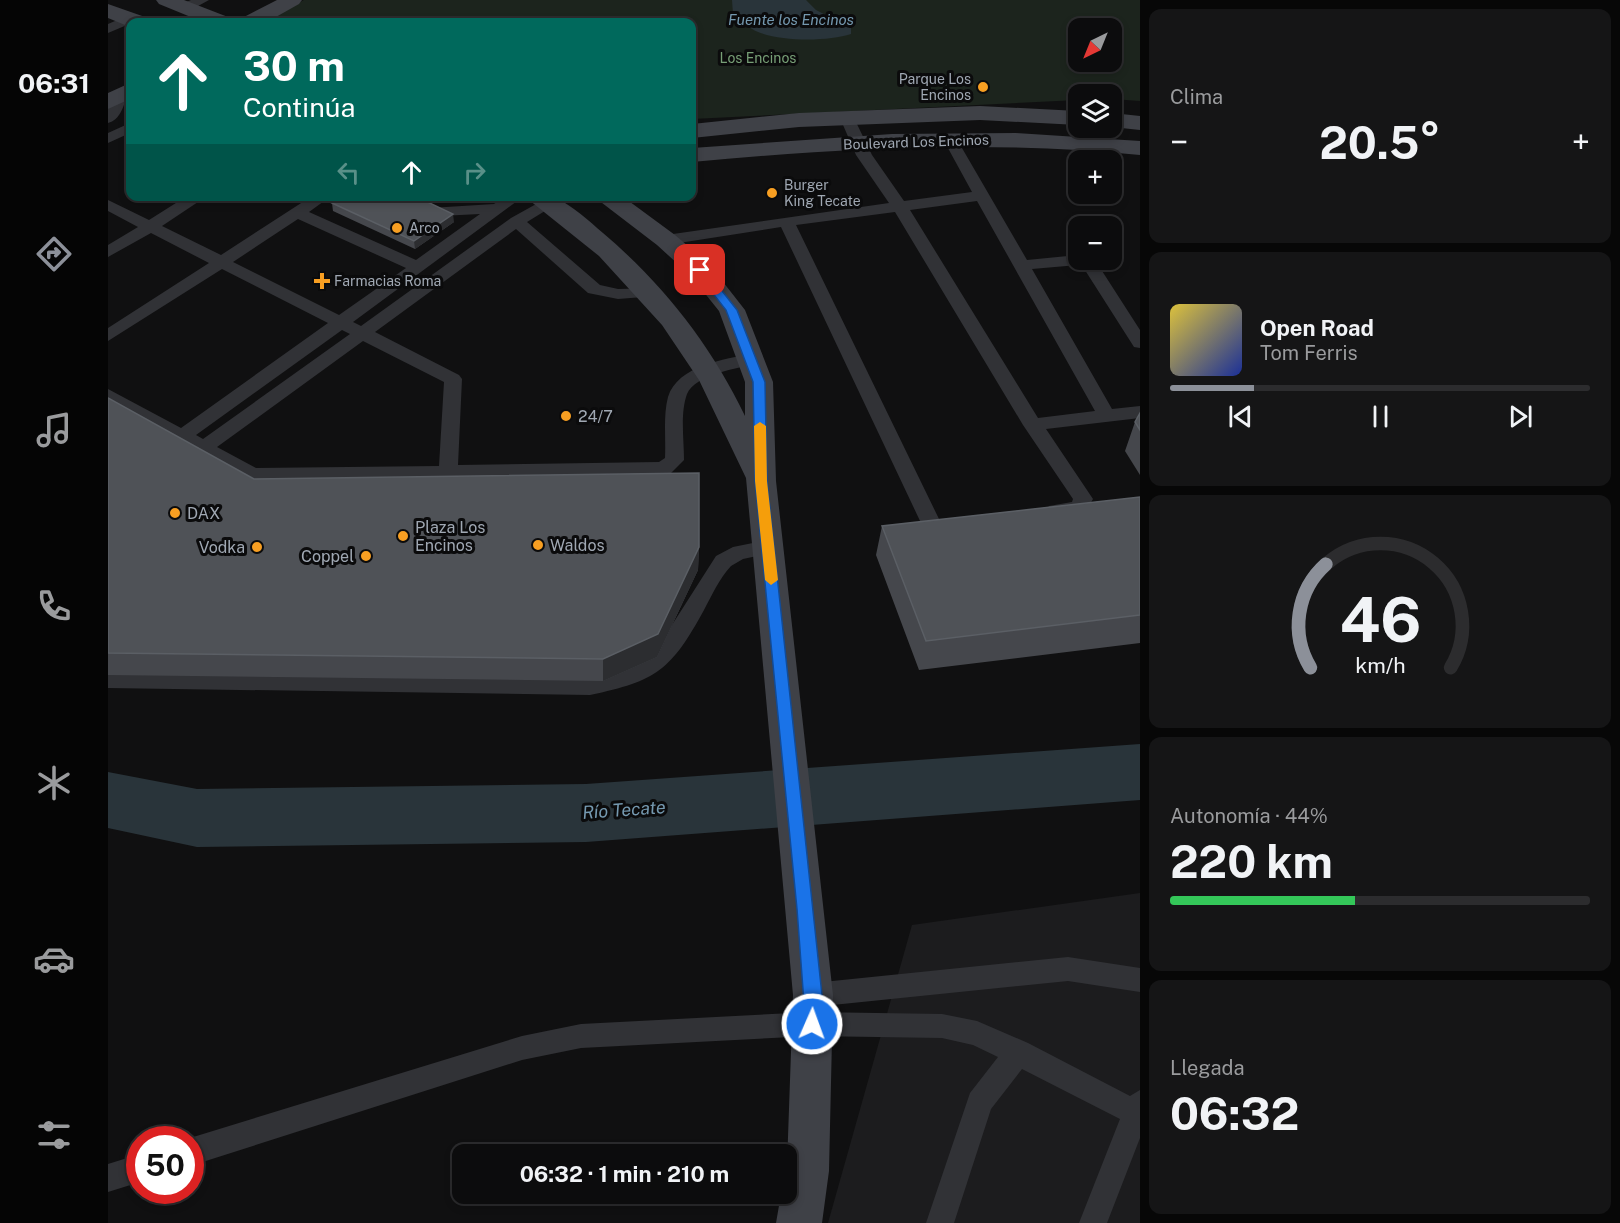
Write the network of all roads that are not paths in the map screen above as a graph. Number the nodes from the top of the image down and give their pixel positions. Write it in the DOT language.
graph roads {
  1 [pos="292,0"];
  2 [pos="184,3"];
  3 [pos="108,10"];
  4 [pos="126,18"];
  5 [pos="212,18"];
  6 [pos="259,18"];
  7 [pos="126,23"];
  8 [pos="108,29"];
  9 [pos="120,96"];
  10 [pos="1068,117"];
  11 [pos="847,118"];
  12 [pos="108,119"];
  13 [pos="1122,121"];
  14 [pos="1140,123"];
  15 [pos="126,129"];
  16 [pos="696,131"];
  17 [pos="108,139"];
  18 [pos="950,139"];
  19 [pos="856,143"];
  20 [pos="1140,148"];
  21 [pos="696,155"];
  22 [pos="982,196"];
  23 [pos="191,201"];
  24 [pos="315,201"];
  25 [pos="423,201"];
  26 [pos="509,201"];
  27 [pos="545,201"];
  28 [pos="550,201"];
  29 [pos="612,201"];
  30 [pos="108,205"];
  31 [pos="900,207"];
  32 [pos="498,209"];
  33 [pos="297,213"];
  34 [pos="517,221"];
  35 [pos="786,221"];
  36 [pos="150,226"];
  37 [pos="381,231"];
  38 [pos="666,240"];
  39 [pos="364,243"];
  40 [pos="108,252"];
  41 [pos="1068,261"];
  42 [pos="222,262"];
  43 [pos="1023,265"];
  44 [pos="418,267"];
  45 [pos="1093,270"];
  46 [pos="650,292"];
  47 [pos="341,322"];
  48 [pos="362,332"];
  49 [pos="108,336"];
  50 [pos="1140,343"];
  51 [pos="752,359"];
  52 [pos="707,370"];
  53 [pos="108,394"];
  54 [pos="1140,412"];
  55 [pos="1107,416"];
  56 [pos="1032,425"];
  57 [pos="181,437"];
  58 [pos="202,448"];
  59 [pos="448,472"];
  60 [pos="761,481"];
  61 [pos="1033,514"];
  62 [pos="976,523"];
  63 [pos="768,547"];
  64 [pos="108,680"];
  65 [pos="1140,980"];
  66 [pos="813,1010"];
  67 [pos="1019,1052"];
  68 [pos="1138,1108"];
  69 [pos="204,1148"];
  70 [pos="126,1172"];
  71 [pos="108,1178"];
  72 [pos="799,1223"];
  73 [pos="940,1223"];
  74 [pos="1093,1223"];
  1 -- 6 [label="main road"];
  2 -- 5 [label="main road"];
  3 -- 4 [label="main road"];
  7 -- 8 [label="lane"];
  9 -- 12 [label="lane"];
  10 -- 11 [label="main road, Boulevard Los Encinos"];
  11 -- 16 [label="main road, Boulevard Los Encinos"];
  11 -- 19 [label="lane"];
  13 -- 14 [label="main road"];
  15 -- 17 [label="lane"];
  18 -- 19 [label="main road, Boulevard Los Encinos"];
  18 -- 20 [label="main road, Boulevard Los Encinos"];
  18 -- 22 [label="lane"];
  19 -- 21 [label="main road, Boulevard Los Encinos"];
  19 -- 31 [label="lane"];
  22 -- 31 [label="lane"];
  22 -- 43 [label="lane"];
  23 -- 36 [label="lane"];
  24 -- 33 [label="lane"];
  25 -- 32 [label="lane"];
  26 -- 32 [label="lane"];
  27 -- 34 [label="lane"];
  28 -- 46 [label="main road"];
  29 -- 38 [label="main road"];
  30 -- 36 [label="lane"];
  31 -- 35 [label="lane"];
  31 -- 56 [label="lane"];
  32 -- 44 [label="lane"];
  33 -- 39 [label="lane"];
  33 -- 42 [label="lane"];
  34 -- 46 [label="lane"];
  34 -- 48 [label="lane"];
  35 -- 38 [label="lane"];
  35 -- 62 [label="lane"];
  36 -- 40 [label="lane"];
  36 -- 42 [label="lane"];
  37 -- 39 [label="lane"];
  38 -- 51 [label="main road"];
  39 -- 44 [label="lane"];
  41 -- 43 [label="lane"];
  42 -- 47 [label="lane"];
  42 -- 49 [label="lane"];
  43 -- 55 [label="lane"];
  44 -- 47 [label="lane"];
  45 -- 50 [label="lane"];
  46 -- 52 [label="main road"];
  47 -- 48 [label="lane"];
  47 -- 57 [label="lane"];
  48 -- 58 [label="lane"];
  48 -- 59 [label="lane"];
  51 -- 52 [label="lane"];
  51 -- 60 [label="main road"];
  52 -- 59 [label="lane"];
  52 -- 60 [label="main road"];
  53 -- 57 [label="lane"];
  54 -- 55 [label="lane"];
  55 -- 56 [label="lane"];
  56 -- 61 [label="lane"];
  57 -- 58 [label="lane"];
  58 -- 59 [label="lane"];
  60 -- 63 [label="main road"];
  63 -- 64 [label="lane"];
  63 -- 66 [label="main road"];
  65 -- 66 [label="lane"];
  66 -- 67 [label="lane"];
  66 -- 69 [label="lane"];
  66 -- 72 [label="main road"];
  67 -- 68 [label="lane"];
  67 -- 73 [label="lane"];
  68 -- 74 [label="lane"];
  70 -- 71 [label="lane"];
}
